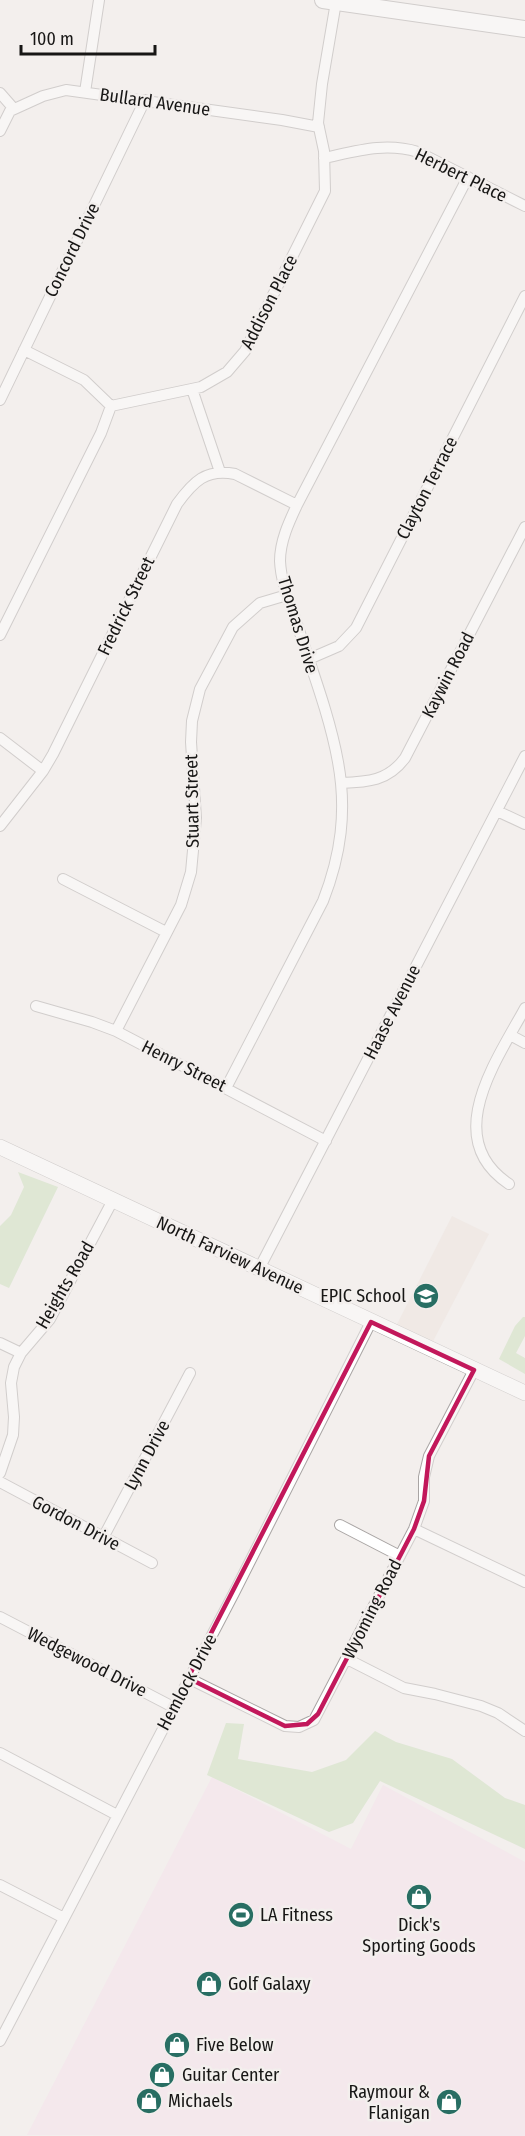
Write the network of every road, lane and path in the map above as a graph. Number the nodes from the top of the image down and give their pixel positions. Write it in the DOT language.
graph roads {
  1 [pos="99,0"];
  2 [pos="329,1"];
  3 [pos="525,30"];
  4 [pos="85,92"];
  5 [pos="0,93"];
  6 [pos="145,100"];
  7 [pos="14,109"];
  8 [pos="319,127"];
  9 [pos="0,131"];
  10 [pos="324,158"];
  11 [pos="468,177"];
  12 [pos="525,206"];
  13 [pos="525,296"];
  14 [pos="24,350"];
  15 [pos="192,390"];
  16 [pos="0,400"];
  17 [pos="111,406"];
  18 [pos="219,472"];
  19 [pos="297,505"];
  20 [pos="525,527"];
  21 [pos="287,595"];
  22 [pos="0,635"];
  23 [pos="309,659"];
  24 [pos="0,738"];
  25 [pos="525,756"];
  26 [pos="43,771"];
  27 [pos="341,783"];
  28 [pos="497,811"];
  29 [pos="525,824"];
  30 [pos="0,826"];
  31 [pos="63,879"];
  32 [pos="166,932"];
  33 [pos="36,1006"];
  34 [pos="525,1008"];
  35 [pos="116,1031"];
  36 [pos="510,1035"];
  37 [pos="525,1042"];
  38 [pos="226,1088"];
  39 [pos="326,1141"];
  40 [pos="0,1147"];
  41 [pos="509,1184"];
  42 [pos="113,1200"];
  43 [pos="259,1269"];
  44 [pos="371,1322"];
  45 [pos="0,1342"];
  46 [pos="21,1353"];
  47 [pos="474,1370"];
  48 [pos="190,1373"];
  49 [pos="525,1393"];
  50 [pos="0,1473"];
  51 [pos="0,1482"];
  52 [pos="340,1525"];
  53 [pos="414,1529"];
  54 [pos="104,1536"];
  55 [pos="400,1556"];
  56 [pos="152,1563"];
  57 [pos="525,1582"];
  58 [pos="0,1617"];
  59 [pos="347,1659"];
  60 [pos="188,1678"];
  61 [pos="173,1707"];
  62 [pos="525,1731"];
  63 [pos="0,1753"];
  64 [pos="117,1815"];
  65 [pos="0,1885"];
  66 [pos="64,1918"];
  67 [pos="0,2015"];
  68 [pos="10,2021"];
  69 [pos="0,2041"];
  1 -- 4 [label="street"];
  2 -- 3 [label="main road"];
  2 -- 8 [label="street, Addison Place"];
  4 -- 6 [label="street, Bullard Avenue"];
  4 -- 7 [label="street, Bullard Avenue"];
  5 -- 7 [label="street"];
  6 -- 8 [label="street, Bullard Avenue"];
  6 -- 14 [label="street, Concord Drive"];
  7 -- 9 [label="street"];
  8 -- 10 [label="street, Addison Place"];
  10 -- 11 [label="street, Herbert Place"];
  10 -- 15 [label="street, Addison Place"];
  11 -- 12 [label="street, Herbert Place"];
  11 -- 19 [label="street, Thomas Drive"];
  13 -- 23 [label="street, Clayton Terrace"];
  14 -- 16 [label="street, Concord Drive"];
  14 -- 17 [label="street"];
  15 -- 17 [label="street, Addison Place"];
  15 -- 18 [label="street"];
  17 -- 22 [label="street"];
  18 -- 19 [label="street"];
  18 -- 26 [label="street, Fredrick Street"];
  19 -- 21 [label="street, Thomas Drive"];
  20 -- 27 [label="street, Kaywin Road"];
  21 -- 23 [label="street, Thomas Drive"];
  21 -- 32 [label="street, Stuart Street"];
  23 -- 27 [label="street, Thomas Drive"];
  24 -- 26 [label="street"];
  25 -- 28 [label="street, Haase Avenue"];
  26 -- 30 [label="street, Fredrick Street"];
  27 -- 38 [label="street, Thomas Drive"];
  28 -- 29 [label="street"];
  28 -- 39 [label="street, Haase Avenue"];
  31 -- 32 [label="street"];
  32 -- 35 [label="street, Stuart Street"];
  33 -- 35 [label="street, Henry Street"];
  34 -- 36 [label="street"];
  35 -- 38 [label="street, Henry Street"];
  36 -- 37 [label="street"];
  36 -- 41 [label="street"];
  38 -- 39 [label="street, Henry Street"];
  39 -- 43 [label="street, Haase Avenue"];
  40 -- 42 [label="street, North Farview Avenue"];
  42 -- 43 [label="street, North Farview Avenue"];
  42 -- 46 [label="street, Heights Road"];
  43 -- 44 [label="street, North Farview Avenue"];
  44 -- 47 [label="street, North Farview Avenue"];
  44 -- 60 [label="street, Hemlock Drive"];
  45 -- 46 [label="street"];
  46 -- 50 [label="street, Heights Road"];
  47 -- 49 [label="street, North Farview Avenue"];
  47 -- 53 [label="street, Wyoming Road"];
  48 -- 54 [label="street, Lynn Drive"];
  51 -- 54 [label="street, Gordon Drive"];
  52 -- 55 [label="street"];
  53 -- 55 [label="street, Wyoming Road"];
  53 -- 57 [label="street"];
  54 -- 56 [label="street, Gordon Drive"];
  55 -- 59 [label="street, Wyoming Road"];
  58 -- 61 [label="street, Wedgewood Drive"];
  59 -- 60 [label="street, Wyoming Road"];
  59 -- 62 [label="street"];
  60 -- 61 [label="street, Hemlock Drive"];
  61 -- 64 [label="street, Hemlock Drive"];
  63 -- 64 [label="street"];
  64 -- 66 [label="street, Hemlock Drive"];
  65 -- 66 [label="street"];
  66 -- 68 [label="street, Hemlock Drive"];
  67 -- 68 [label="street"];
  68 -- 69 [label="street, Hemlock Drive"];
}
